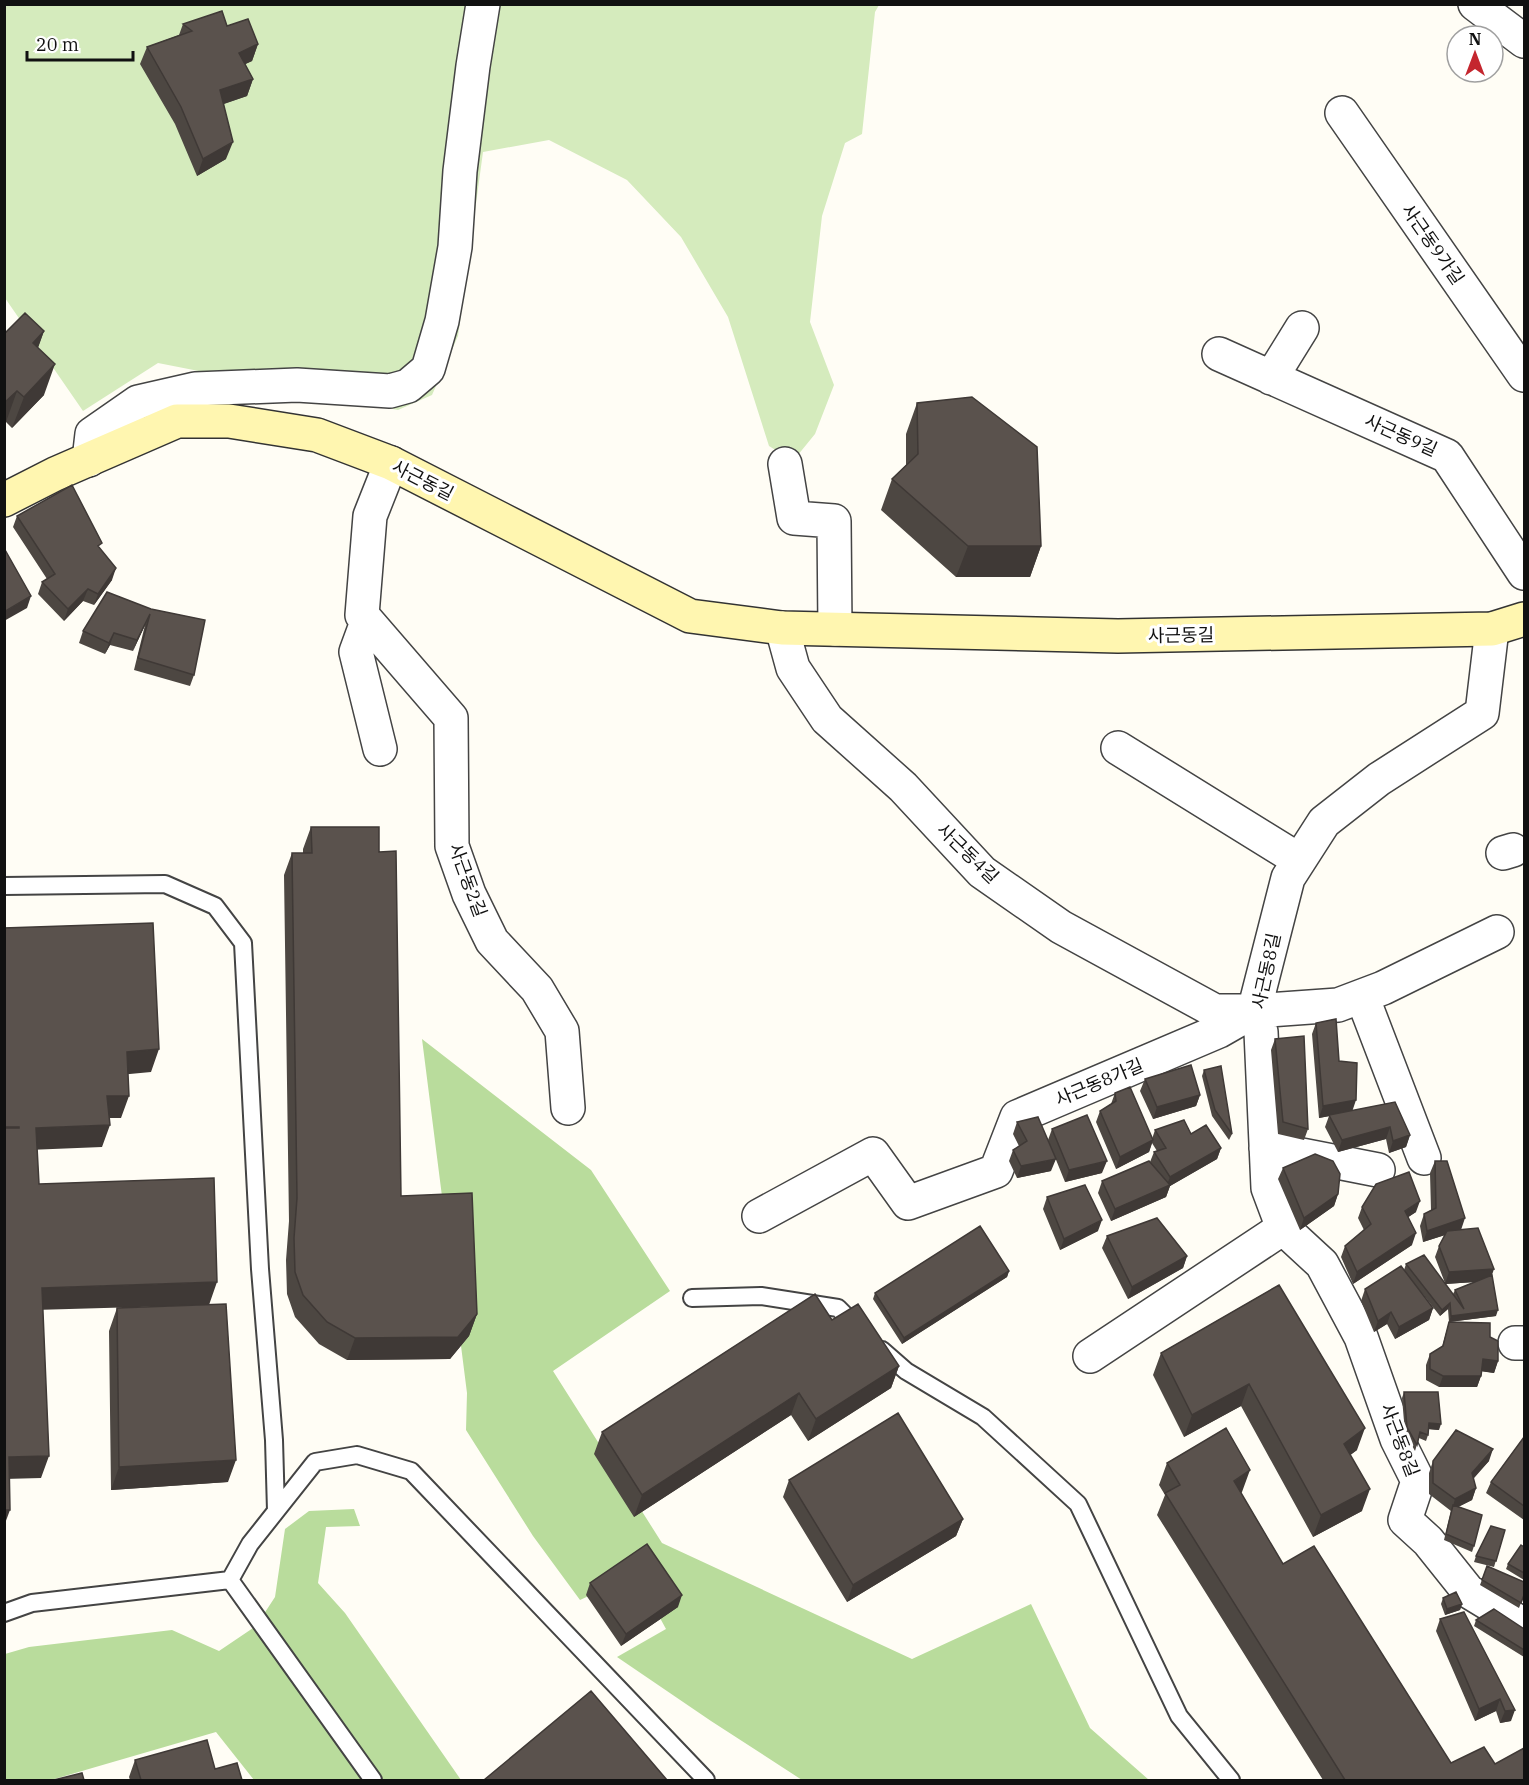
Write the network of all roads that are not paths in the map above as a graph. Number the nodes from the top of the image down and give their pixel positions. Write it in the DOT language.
graph roads {
  1 [pos="483,4"];
  2 [pos="1475,4"];
  3 [pos="1524,41"];
  4 [pos="1342,113"];
  5 [pos="1302,328"];
  6 [pos="1219,354"];
  7 [pos="1524,375"];
  8 [pos="1271,378"];
  9 [pos="89,460"];
  10 [pos="391,463"];
  11 [pos="785,464"];
  12 [pos="4,500"];
  13 [pos="1522,564"];
  14 [pos="1524,619"];
  15 [pos="367,622"];
  16 [pos="782,628"];
  17 [pos="835,629"];
  18 [pos="1492,629"];
  19 [pos="1118,748"];
  20 [pos="380,749"];
  21 [pos="1299,860"];
  22 [pos="4,886"];
  23 [pos="1497,932"];
  24 [pos="1362,996"];
  25 [pos="1254,1011"];
  26 [pos="568,1108"];
  27 [pos="1266,1148"];
  28 [pos="1424,1158"];
  29 [pos="1378,1170"];
  30 [pos="759,1216"];
  31 [pos="1283,1228"];
  32 [pos="692,1298"];
  33 [pos="1090,1356"];
  34 [pos="276,1511"];
  35 [pos="230,1580"];
  36 [pos="4,1613"];
  37 [pos="1524,1625"];
  38 [pos="373,1780"];
  39 [pos="706,1780"];
  40 [pos="1231,1780"];
  1 -- 9 [label="street"];
  2 -- 3 [label="street"];
  4 -- 7 [label="street, 사근동9가길"];
  5 -- 8 [label="street"];
  6 -- 8 [label="street, 사근동9길"];
  8 -- 13 [label="street, 사근동9길"];
  9 -- 10 [label="street, 사근동길"];
  9 -- 12 [label="street, 사근동길"];
  10 -- 15 [label="street"];
  10 -- 16 [label="street, 사근동길"];
  11 -- 17 [label="street"];
  14 -- 18 [label="street, 사근동길"];
  15 -- 20 [label="street"];
  15 -- 26 [label="street, 사근동2길"];
  16 -- 17 [label="street, 사근동길"];
  16 -- 25 [label="street, 사근동4길"];
  17 -- 18 [label="street, 사근동길"];
  18 -- 21 [label="street, 사근동8길"];
  19 -- 21 [label="street"];
  21 -- 25 [label="street, 사근동8길"];
  22 -- 34 [label="lane"];
  23 -- 24 [label="street, 사근동8가길"];
  24 -- 25 [label="street, 사근동8가길"];
  24 -- 28 [label="street"];
  25 -- 27 [label="street, 사근동8길"];
  25 -- 30 [label="street, 사근동8가길"];
  27 -- 29 [label="street"];
  27 -- 31 [label="street, 사근동8길"];
  31 -- 33 [label="street"];
  31 -- 37 [label="street, 사근동8길"];
  32 -- 40 [label="lane"];
  34 -- 35 [label="lane"];
  34 -- 39 [label="lane"];
  35 -- 36 [label="lane"];
  35 -- 38 [label="lane"];
}
